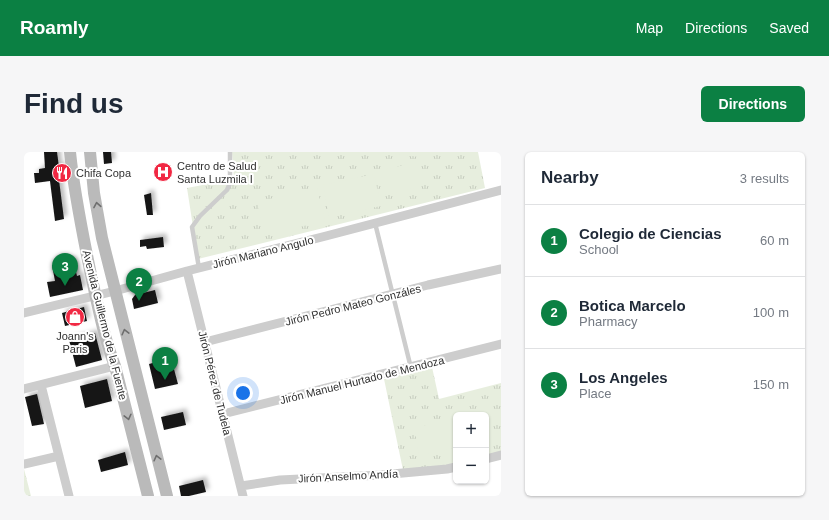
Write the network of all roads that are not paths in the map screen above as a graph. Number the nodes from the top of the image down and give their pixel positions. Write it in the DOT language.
graph roads {
  1 [pos="70,152"];
  2 [pos="90,152"];
  3 [pos="230,152"];
  4 [pos="501,190"];
  5 [pos="375,223"];
  6 [pos="199,268"];
  7 [pos="501,269"];
  8 [pos="187,271"];
  9 [pos="115,291"];
  10 [pos="392,295"];
  11 [pos="95,296"];
  12 [pos="24,313"];
  13 [pos="205,342"];
  14 [pos="501,344"];
  15 [pos="115,366"];
  16 [pos="411,368"];
  17 [pos="41,385"];
  18 [pos="24,389"];
  19 [pos="223,414"];
  20 [pos="501,455"];
  21 [pos="59,456"];
  22 [pos="489,458"];
  23 [pos="24,464"];
  24 [pos="453,468"];
  25 [pos="241,486"];
  26 [pos="69,496"];
  27 [pos="148,496"];
  28 [pos="167,496"];
  29 [pos="243,496"];
  1 -- 11 [label="main road, Avenida Guillermo de la Fuente"];
  9 -- 2 [label="main road, Avenida Guillermo de la Fuente, one-way"];
  3 -- 6 [label="lane"];
  4 -- 5 [label="street, Jirón Mariano Angulo"];
  5 -- 6 [label="street, Jirón Mariano Angulo"];
  5 -- 10 [label="lane"];
  6 -- 8 [label="street, Jirón Mariano Angulo"];
  7 -- 10 [label="street, Jirón Pedro Mateo Gonzáles"];
  8 -- 9 [label="street, Jirón Mariano Angulo"];
  8 -- 13 [label="street, Jirón Pérez de Tudela"];
  9 -- 11 [label="street, Jirón Mariano Angulo"];
  28 -- 9 [label="main road, Avenida Guillermo de la Fuente, one-way"];
  10 -- 13 [label="street, Jirón Pedro Mateo Gonzáles"];
  10 -- 16 [label="lane"];
  11 -- 12 [label="street, Jirón Mariano Angulo"];
  11 -- 15 [label="main road, Avenida Guillermo de la Fuente"];
  13 -- 19 [label="street, Jirón Pérez de Tudela"];
  14 -- 16 [label="street, Jirón Manuel Hurtado de Mendoza"];
  15 -- 17 [label="street"];
  15 -- 27 [label="main road, Avenida Guillermo de la Fuente, one-way"];
  16 -- 19 [label="street, Jirón Manuel Hurtado de Mendoza"];
  17 -- 18 [label="street"];
  17 -- 21 [label="street"];
  19 -- 25 [label="street, Jirón Pérez de Tudela"];
  20 -- 22 [label="street"];
  21 -- 23 [label="street"];
  21 -- 26 [label="street"];
  24 -- 25 [label="street, Jirón Anselmo Andía"];
  25 -- 29 [label="street, Jirón Pérez de Tudela"];
}
